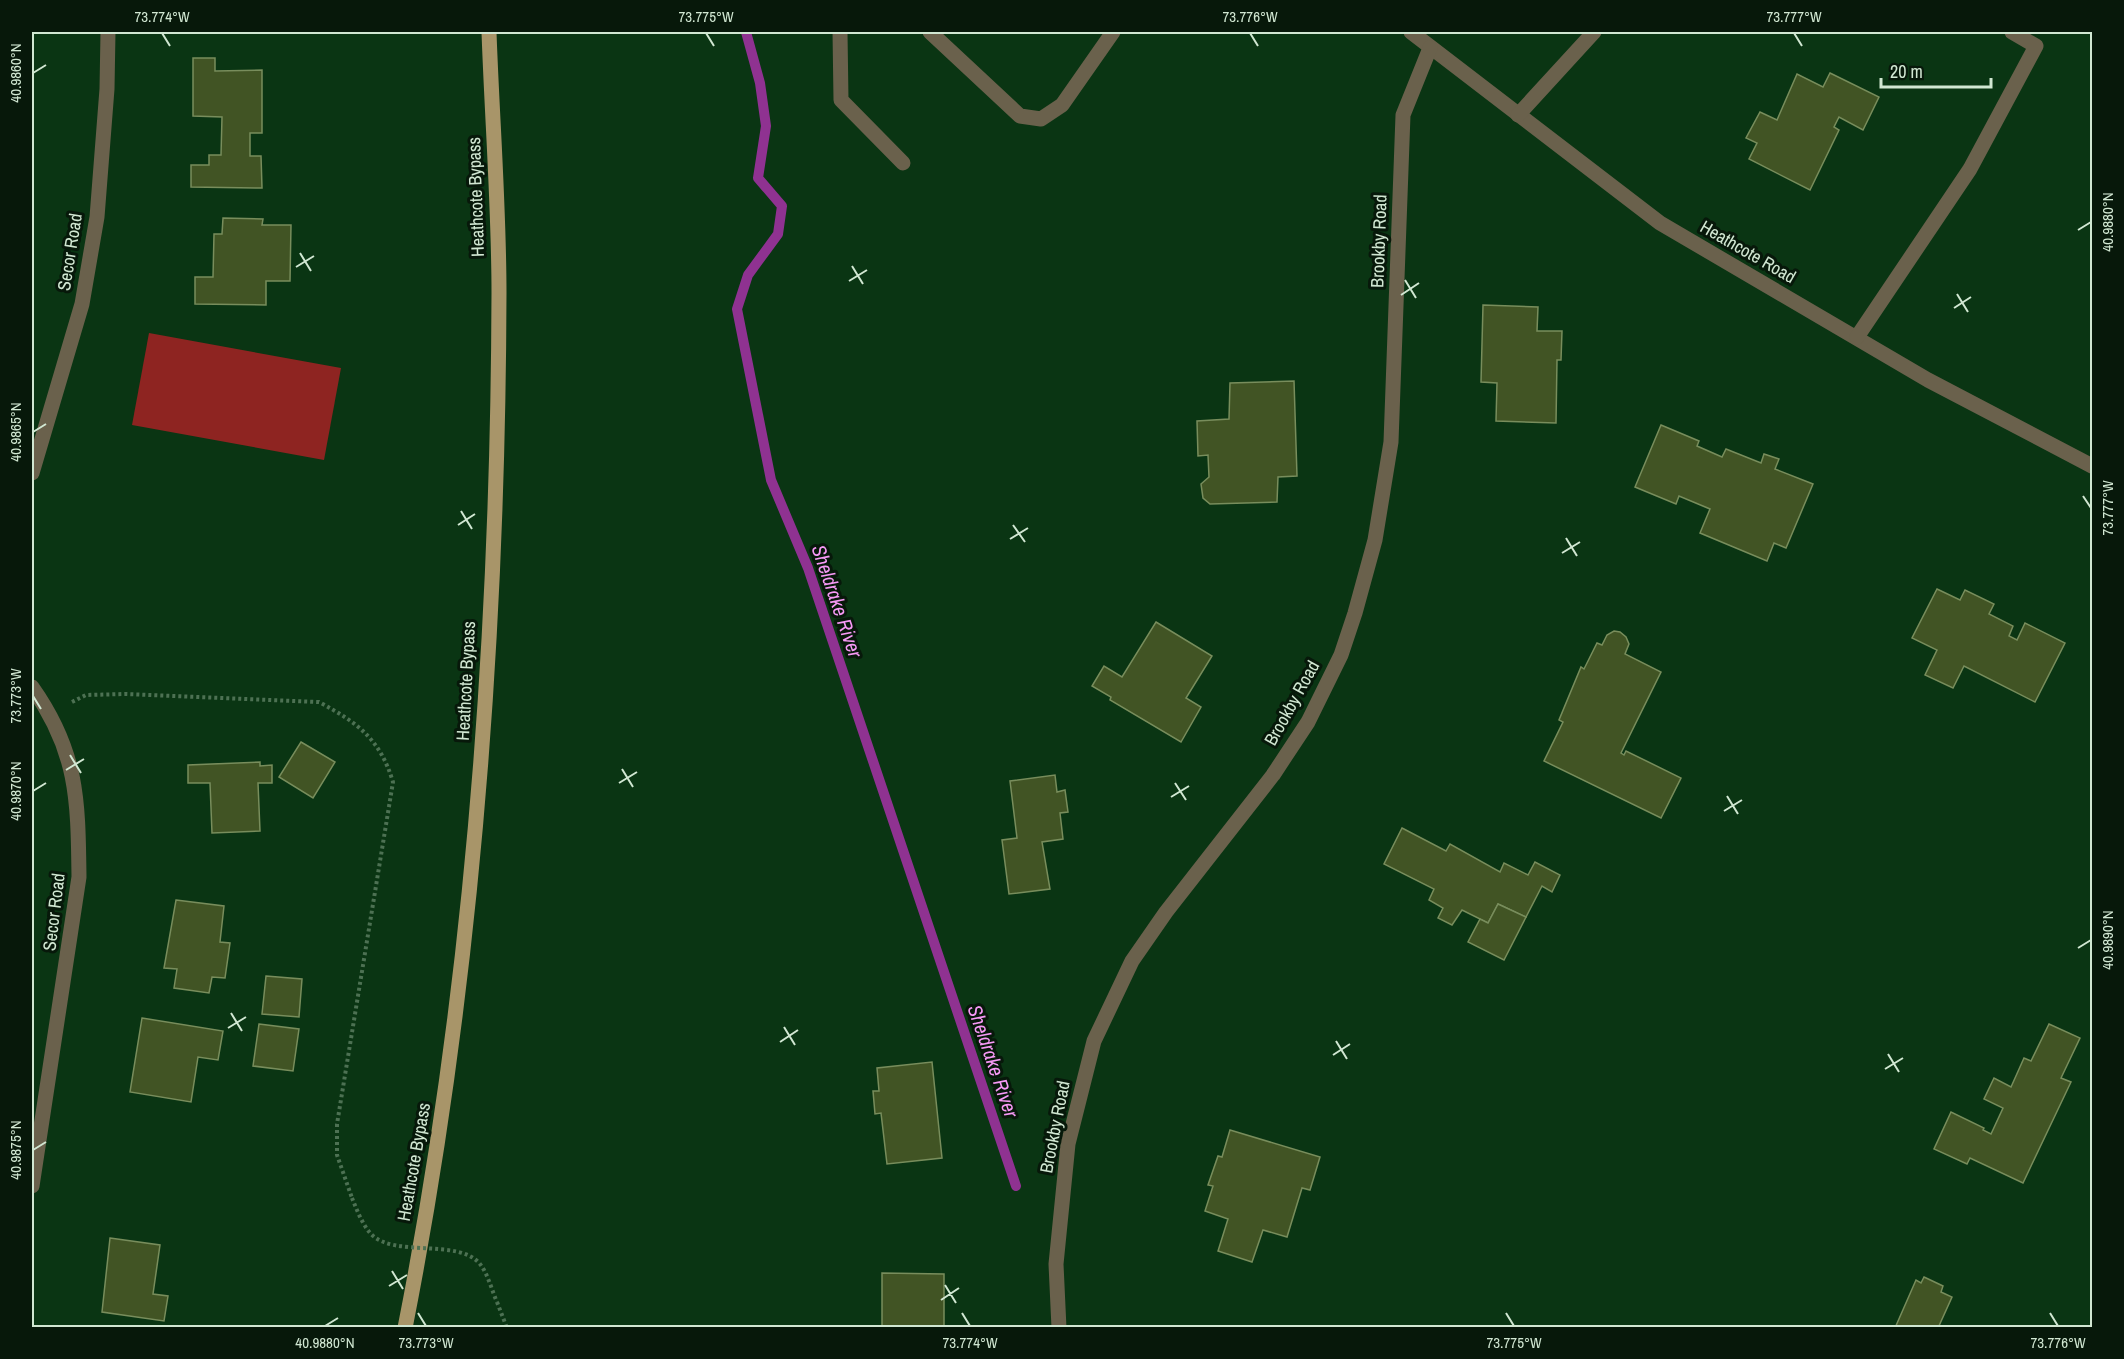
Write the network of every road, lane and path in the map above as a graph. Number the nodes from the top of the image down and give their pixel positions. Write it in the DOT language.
graph roads {
  1 [pos="108,32"];
  2 [pos="489,32"];
  3 [pos="840,32"];
  4 [pos="930,32"];
  5 [pos="1113,32"];
  6 [pos="1411,32"];
  7 [pos="1594,32"];
  8 [pos="2012,32"];
  9 [pos="1430,48"];
  10 [pos="1518,115"];
  11 [pos="903,163"];
  12 [pos="1857,337"];
  13 [pos="2092,466"];
  14 [pos="32,473"];
  15 [pos="32,687"];
  16 [pos="50,713"];
  17 [pos="32,1186"];
  18 [pos="405,1328"];
  19 [pos="507,1328"];
  20 [pos="1059,1328"];
  1 -- 14 [label="street, Secor Road"];
  2 -- 18 [label="main road, Heathcote Bypass"];
  3 -- 11 [label="street"];
  4 -- 5 [label="street"];
  6 -- 9 [label="street, Heathcote Road"];
  7 -- 10 [label="street"];
  8 -- 12 [label="street"];
  9 -- 10 [label="street, Heathcote Road"];
  9 -- 20 [label="street, Brookby Road"];
  10 -- 12 [label="street, Heathcote Road"];
  12 -- 13 [label="street, Heathcote Road"];
  15 -- 16 [label="street, Secor Road"];
  16 -- 17 [label="street, Secor Road"];
  16 -- 19 [label="path, bridge"];
}
